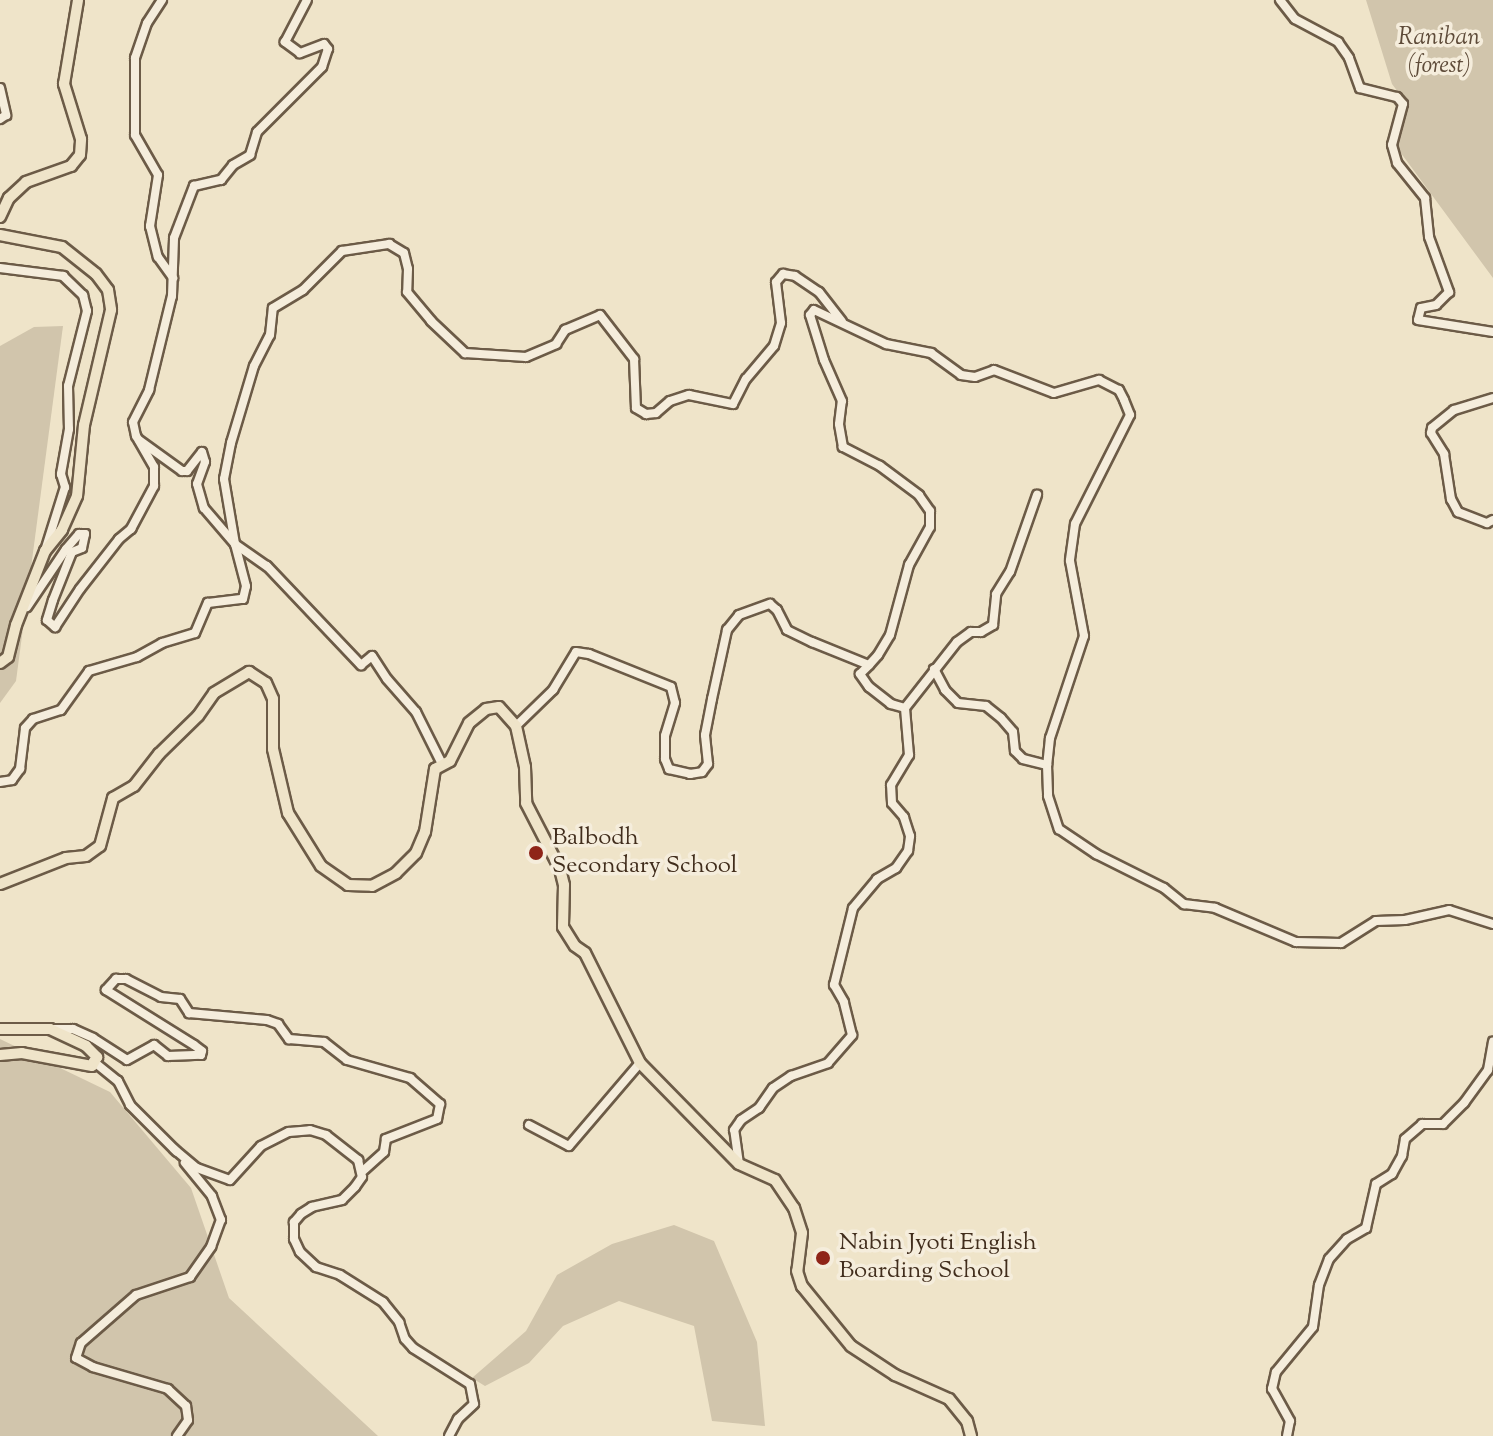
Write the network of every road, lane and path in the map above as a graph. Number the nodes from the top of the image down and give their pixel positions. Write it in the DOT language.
graph roads {
  1 [pos="78,0"];
  2 [pos="162,0"];
  3 [pos="307,0"];
  4 [pos="1280,0"];
  5 [pos="0,88"];
  6 [pos="0,119"];
  7 [pos="0,217"];
  8 [pos="0,235"];
  9 [pos="0,268"];
  10 [pos="173,278"];
  11 [pos="845,325"];
  12 [pos="1493,332"];
  13 [pos="1493,398"];
  14 [pos="138,439"];
  15 [pos="1037,495"];
  16 [pos="1493,520"];
  17 [pos="235,544"];
  18 [pos="45,551"];
  19 [pos="16,625"];
  20 [pos="0,663"];
  21 [pos="869,665"];
  22 [pos="934,669"];
  23 [pos="905,708"];
  24 [pos="516,726"];
  25 [pos="442,764"];
  26 [pos="1047,765"];
  27 [pos="0,782"];
  28 [pos="0,884"];
  29 [pos="1493,924"];
  30 [pos="0,1029"];
  31 [pos="50,1029"];
  32 [pos="1493,1041"];
  33 [pos="0,1055"];
  34 [pos="93,1061"];
  35 [pos="640,1063"];
  36 [pos="529,1125"];
  37 [pos="174,1149"];
  38 [pos="739,1164"];
  39 [pos="362,1172"];
  40 [pos="177,1436"];
  41 [pos="449,1436"];
  42 [pos="971,1436"];
  43 [pos="1287,1436"];
  1 -- 7 [label="main road"];
  2 -- 10 [label="street"];
  3 -- 10 [label="street"];
  4 -- 12 [label="street"];
  5 -- 6 [label="street"];
  8 -- 18 [label="main road"];
  9 -- 18 [label="street"];
  10 -- 14 [label="street"];
  11 -- 17 [label="street"];
  11 -- 21 [label="street"];
  11 -- 26 [label="street"];
  13 -- 16 [label="street"];
  14 -- 17 [label="street"];
  14 -- 19 [label="street"];
  15 -- 22 [label="street"];
  17 -- 25 [label="street"];
  17 -- 27 [label="street"];
  18 -- 19 [label="main road"];
  19 -- 20 [label="main road"];
  21 -- 23 [label="street"];
  21 -- 24 [label="street"];
  22 -- 23 [label="street"];
  22 -- 26 [label="street"];
  23 -- 38 [label="street"];
  24 -- 25 [label="main road"];
  24 -- 35 [label="main road"];
  25 -- 28 [label="main road"];
  26 -- 29 [label="street"];
  30 -- 31 [label="main road"];
  31 -- 34 [label="main road"];
  31 -- 39 [label="street"];
  32 -- 43 [label="street"];
  33 -- 34 [label="main road"];
  34 -- 37 [label="street"];
  35 -- 36 [label="street"];
  35 -- 38 [label="main road"];
  37 -- 39 [label="street"];
  37 -- 40 [label="street"];
  38 -- 42 [label="main road"];
  39 -- 41 [label="street"];
}
